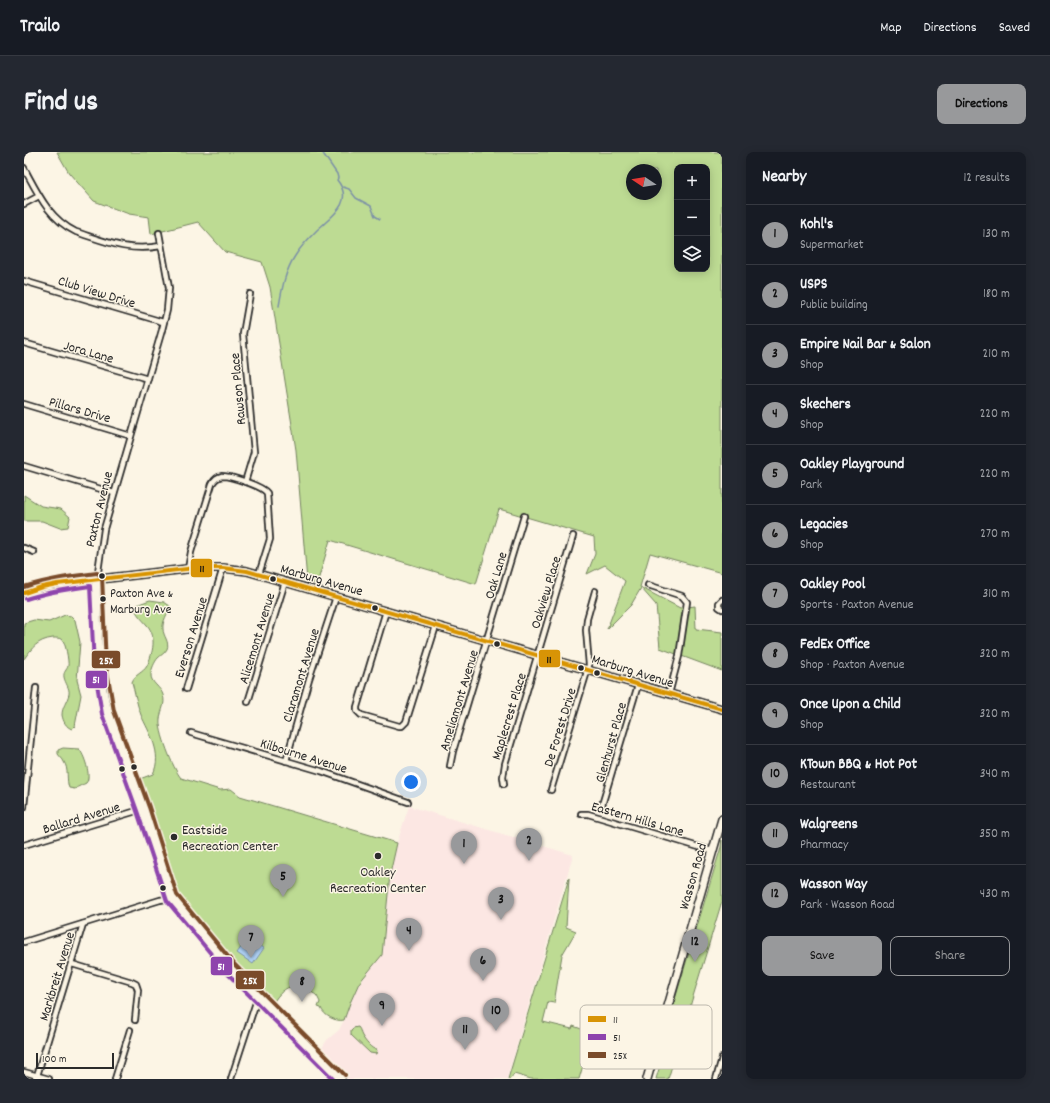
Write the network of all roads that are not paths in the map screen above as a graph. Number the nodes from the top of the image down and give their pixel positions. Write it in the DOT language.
graph roads {
  1 [pos="24,168"];
  2 [pos="39,196"];
  3 [pos="24,204"];
  4 [pos="159,234"];
  5 [pos="161,246"];
  6 [pos="24,281"];
  7 [pos="250,294"];
  8 [pos="163,322"];
  9 [pos="24,343"];
  10 [pos="148,379"];
  11 [pos="24,404"];
  12 [pos="131,436"];
  13 [pos="24,466"];
  14 [pos="245,482"];
  15 [pos="114,493"];
  16 [pos="524,516"];
  17 [pos="573,536"];
  18 [pos="24,548"];
  19 [pos="34,552"];
  20 [pos="223,568"];
  21 [pos="188,569"];
  22 [pos="260,574"];
  23 [pos="96,579"];
  24 [pos="284,582"];
  25 [pos="648,585"];
  26 [pos="595,591"];
  27 [pos="24,593"];
  28 [pos="336,597"];
  29 [pos="722,600"];
  30 [pos="722,609"];
  31 [pos="386,611"];
  32 [pos="436,626"];
  33 [pos="487,640"];
  34 [pos="538,655"];
  35 [pos="588,670"];
  36 [pos="638,685"];
  37 [pos="36,688"];
  38 [pos="186,689"];
  39 [pos="669,694"];
  40 [pos="248,702"];
  41 [pos="722,709"];
  42 [pos="191,733"];
  43 [pos="286,761"];
  44 [pos="450,766"];
  45 [pos="504,784"];
  46 [pos="551,790"];
  47 [pos="408,802"];
  48 [pos="602,805"];
  49 [pos="24,807"];
  50 [pos="143,809"];
  51 [pos="581,814"];
  52 [pos="722,819"];
  53 [pos="24,845"];
  54 [pos="712,851"];
  55 [pos="172,898"];
  56 [pos="83,924"];
  57 [pos="24,942"];
  58 [pos="72,964"];
  59 [pos="258,996"];
  60 [pos="668,1005"];
  61 [pos="135,1020"];
  62 [pos="130,1030"];
  63 [pos="722,1058"];
  64 [pos="650,1069"];
  65 [pos="24,1072"];
  66 [pos="37,1077"];
  67 [pos="49,1079"];
  68 [pos="115,1079"];
  69 [pos="231,1079"];
  70 [pos="341,1079"];
  71 [pos="647,1079"];
  72 [pos="716,1079"];
  1 -- 2 [label="street"];
  2 -- 3 [label="street"];
  2 -- 5 [label="street"];
  4 -- 5 [label="street, Paxton Avenue"];
  5 -- 8 [label="street, Paxton Avenue"];
  6 -- 8 [label="street, Club View Drive"];
  7 -- 14 [label="street, Rawson Place"];
  8 -- 10 [label="street, Paxton Avenue"];
  9 -- 10 [label="street, Jora Lane"];
  10 -- 12 [label="street, Paxton Avenue"];
  11 -- 12 [label="street, Pillars Drive"];
  12 -- 15 [label="street, Paxton Avenue"];
  13 -- 15 [label="street"];
  14 -- 21 [label="street"];
  14 -- 22 [label="street"];
  15 -- 23 [label="street, Paxton Avenue"];
  16 -- 33 [label="street, Oak Lane"];
  17 -- 34 [label="street, Oakview Place"];
  18 -- 19 [label="street"];
  20 -- 21 [label="street, Marburg Avenue"];
  20 -- 22 [label="street, Marburg Avenue"];
  20 -- 38 [label="street, Everson Avenue"];
  21 -- 23 [label="street, Marburg Avenue"];
  22 -- 24 [label="street, Marburg Avenue"];
  23 -- 27 [label="street, Marburg Avenue"];
  23 -- 50 [label="street, Paxton Avenue"];
  24 -- 28 [label="street, Marburg Avenue"];
  24 -- 40 [label="street, Alicemont Avenue"];
  25 -- 39 [label="street"];
  26 -- 35 [label="street, De Forest Drive"];
  28 -- 31 [label="street, Marburg Avenue"];
  28 -- 43 [label="street, Claramont Avenue"];
  29 -- 30 [label="street"];
  31 -- 32 [label="street, Marburg Avenue"];
  31 -- 32 [label="street"];
  32 -- 33 [label="street, Marburg Avenue"];
  33 -- 34 [label="street, Marburg Avenue"];
  33 -- 44 [label="street, Ameliamont Avenue"];
  34 -- 35 [label="street, Marburg Avenue"];
  34 -- 45 [label="street, Maplecrest Place"];
  35 -- 36 [label="street, Marburg Avenue"];
  35 -- 46 [label="street, De Forest Drive"];
  36 -- 39 [label="street, Marburg Avenue"];
  36 -- 48 [label="street, Glenhurst Place"];
  37 -- 49 [label="street"];
  39 -- 41 [label="street, Marburg Avenue"];
  42 -- 43 [label="street, Kilbourne Avenue"];
  43 -- 47 [label="street, Kilbourne Avenue"];
  50 -- 53 [label="street, Ballard Avenue"];
  50 -- 55 [label="street, Paxton Avenue"];
  51 -- 54 [label="street, Eastern Hills Lane"];
  52 -- 54 [label="street, Wasson Road"];
  54 -- 60 [label="street, Wasson Road"];
  55 -- 56 [label="street"];
  55 -- 59 [label="street, Paxton Avenue"];
  56 -- 57 [label="street"];
  56 -- 58 [label="street, Markbreit Avenue"];
  58 -- 61 [label="street"];
  58 -- 66 [label="street, Markbreit Avenue"];
  59 -- 69 [label="street"];
  59 -- 70 [label="street, Paxton Avenue"];
  62 -- 68 [label="street"];
  63 -- 72 [label="street"];
  64 -- 71 [label="street, Wasson Road"];
  65 -- 66 [label="street"];
  66 -- 67 [label="street"];
}
